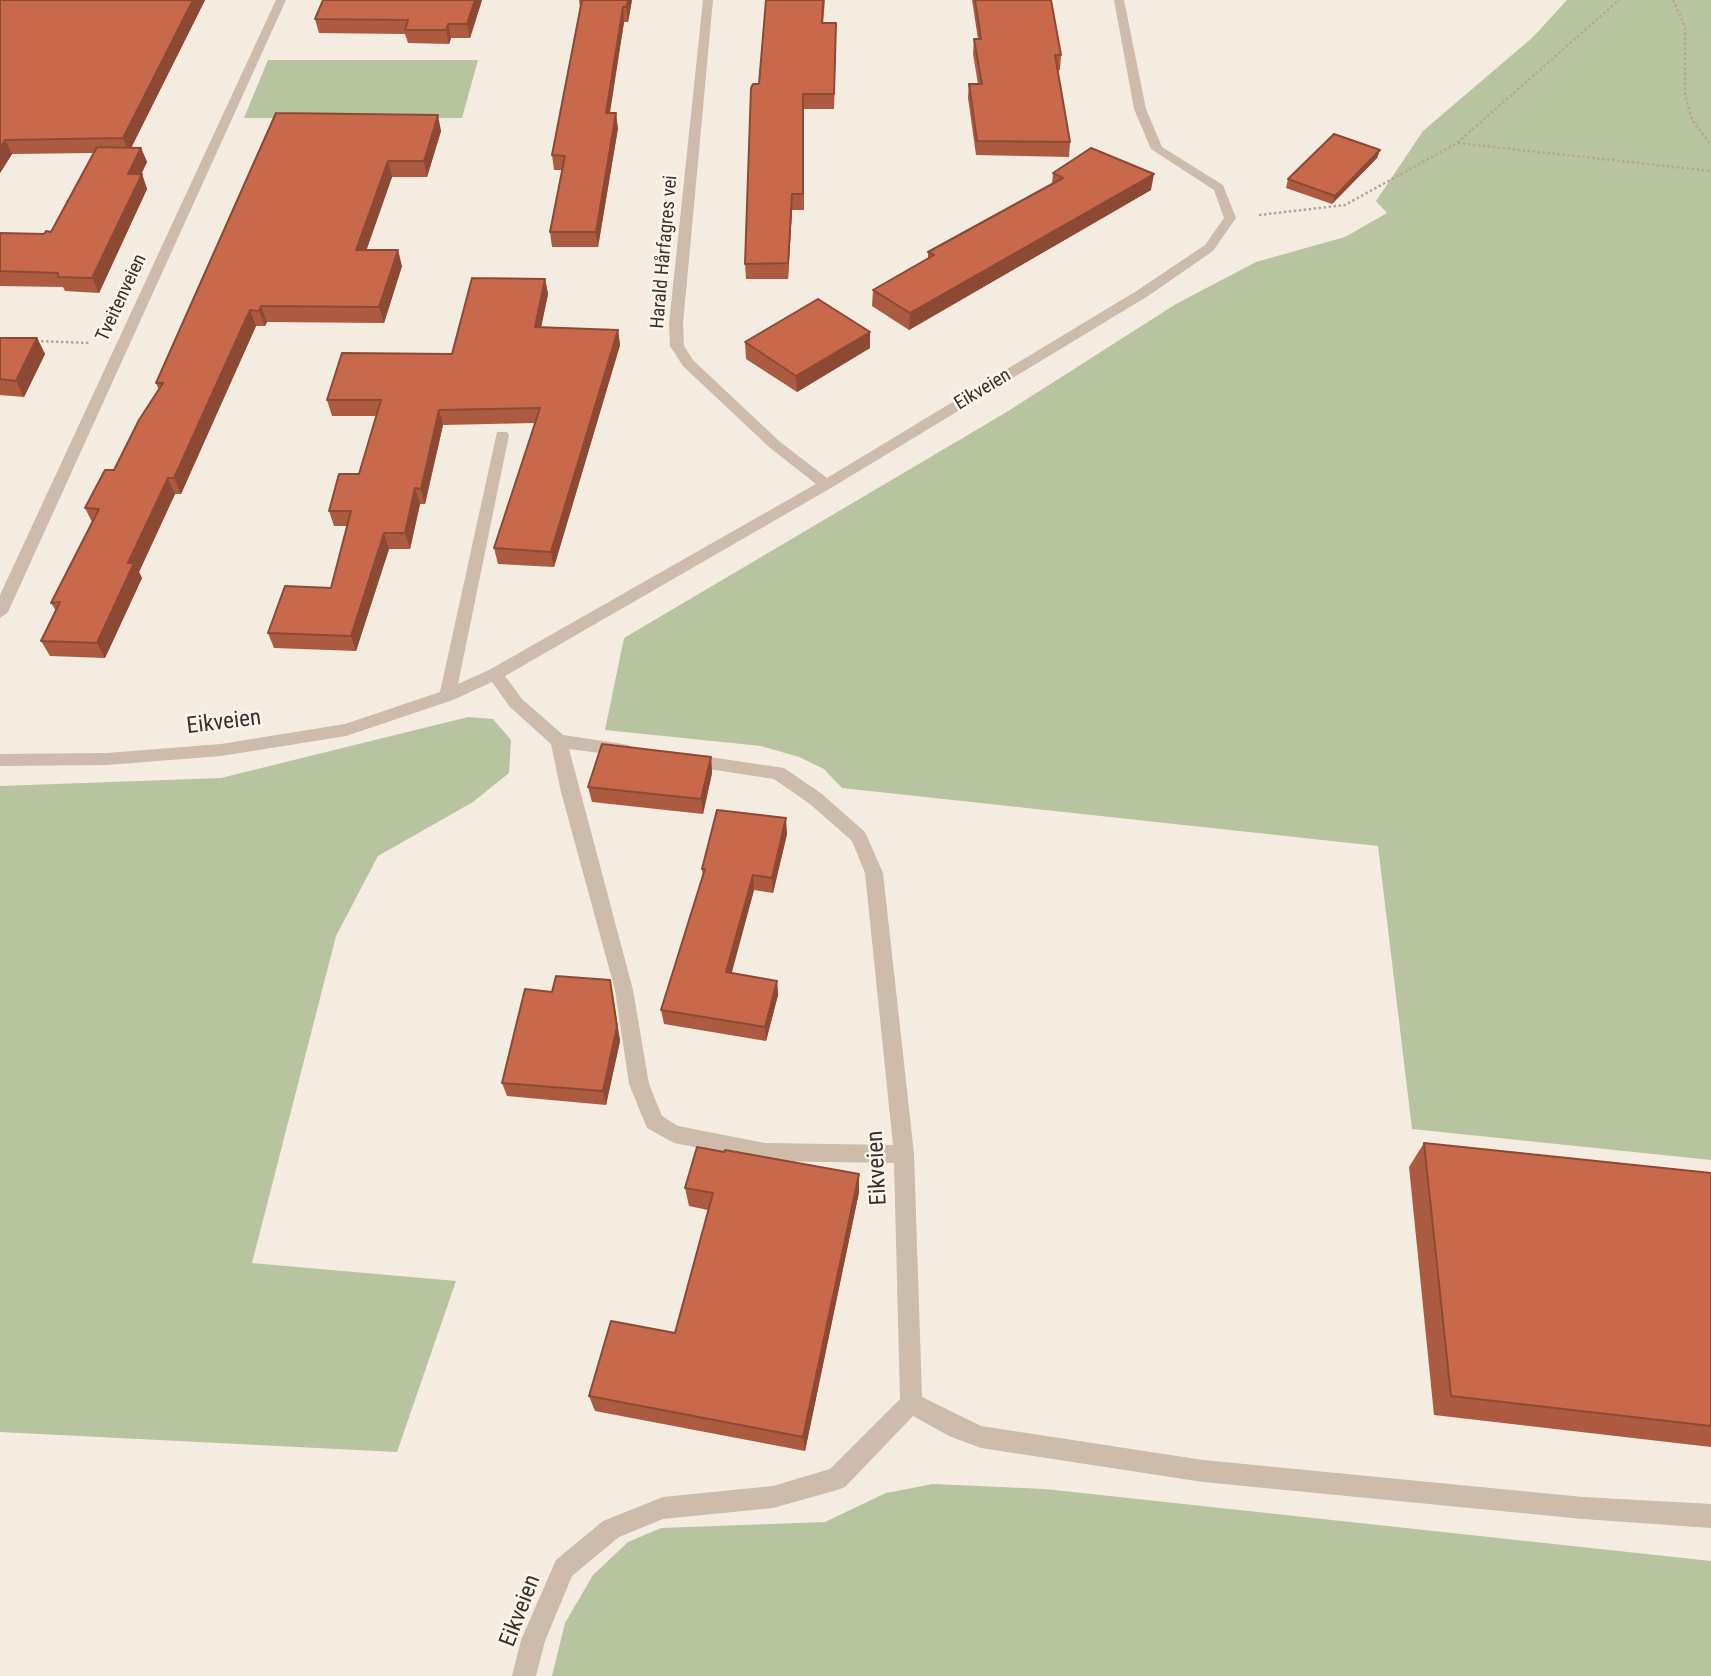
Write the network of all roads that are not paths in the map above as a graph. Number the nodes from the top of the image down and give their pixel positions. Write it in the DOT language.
graph roads {
  1 [pos="281,0"];
  2 [pos="708,0"];
  3 [pos="1119,0"];
  4 [pos="502,435"];
  5 [pos="826,485"];
  6 [pos="0,612"];
  7 [pos="495,674"];
  8 [pos="447,696"];
  9 [pos="559,741"];
  10 [pos="638,752"];
  11 [pos="664,756"];
  12 [pos="0,760"];
  13 [pos="904,1154"];
  14 [pos="911,1404"];
  15 [pos="1711,1516"];
  16 [pos="524,1676"];
  1 -- 6 [label="street, Tveitenveien"];
  2 -- 5 [label="street, Harald Hårfagres vei"];
  3 -- 5 [label="street, Eikveien"];
  4 -- 8 [label="street"];
  5 -- 7 [label="street, Eikveien"];
  7 -- 8 [label="street, Eikveien"];
  7 -- 9 [label="street"];
  8 -- 12 [label="street, Eikveien"];
  9 -- 10 [label="street"];
  9 -- 13 [label="street"];
  11 -- 13 [label="street, Eikveien"];
  13 -- 14 [label="street, Eikveien"];
  14 -- 15 [label="street"];
  14 -- 16 [label="street, Eikveien"];
}
